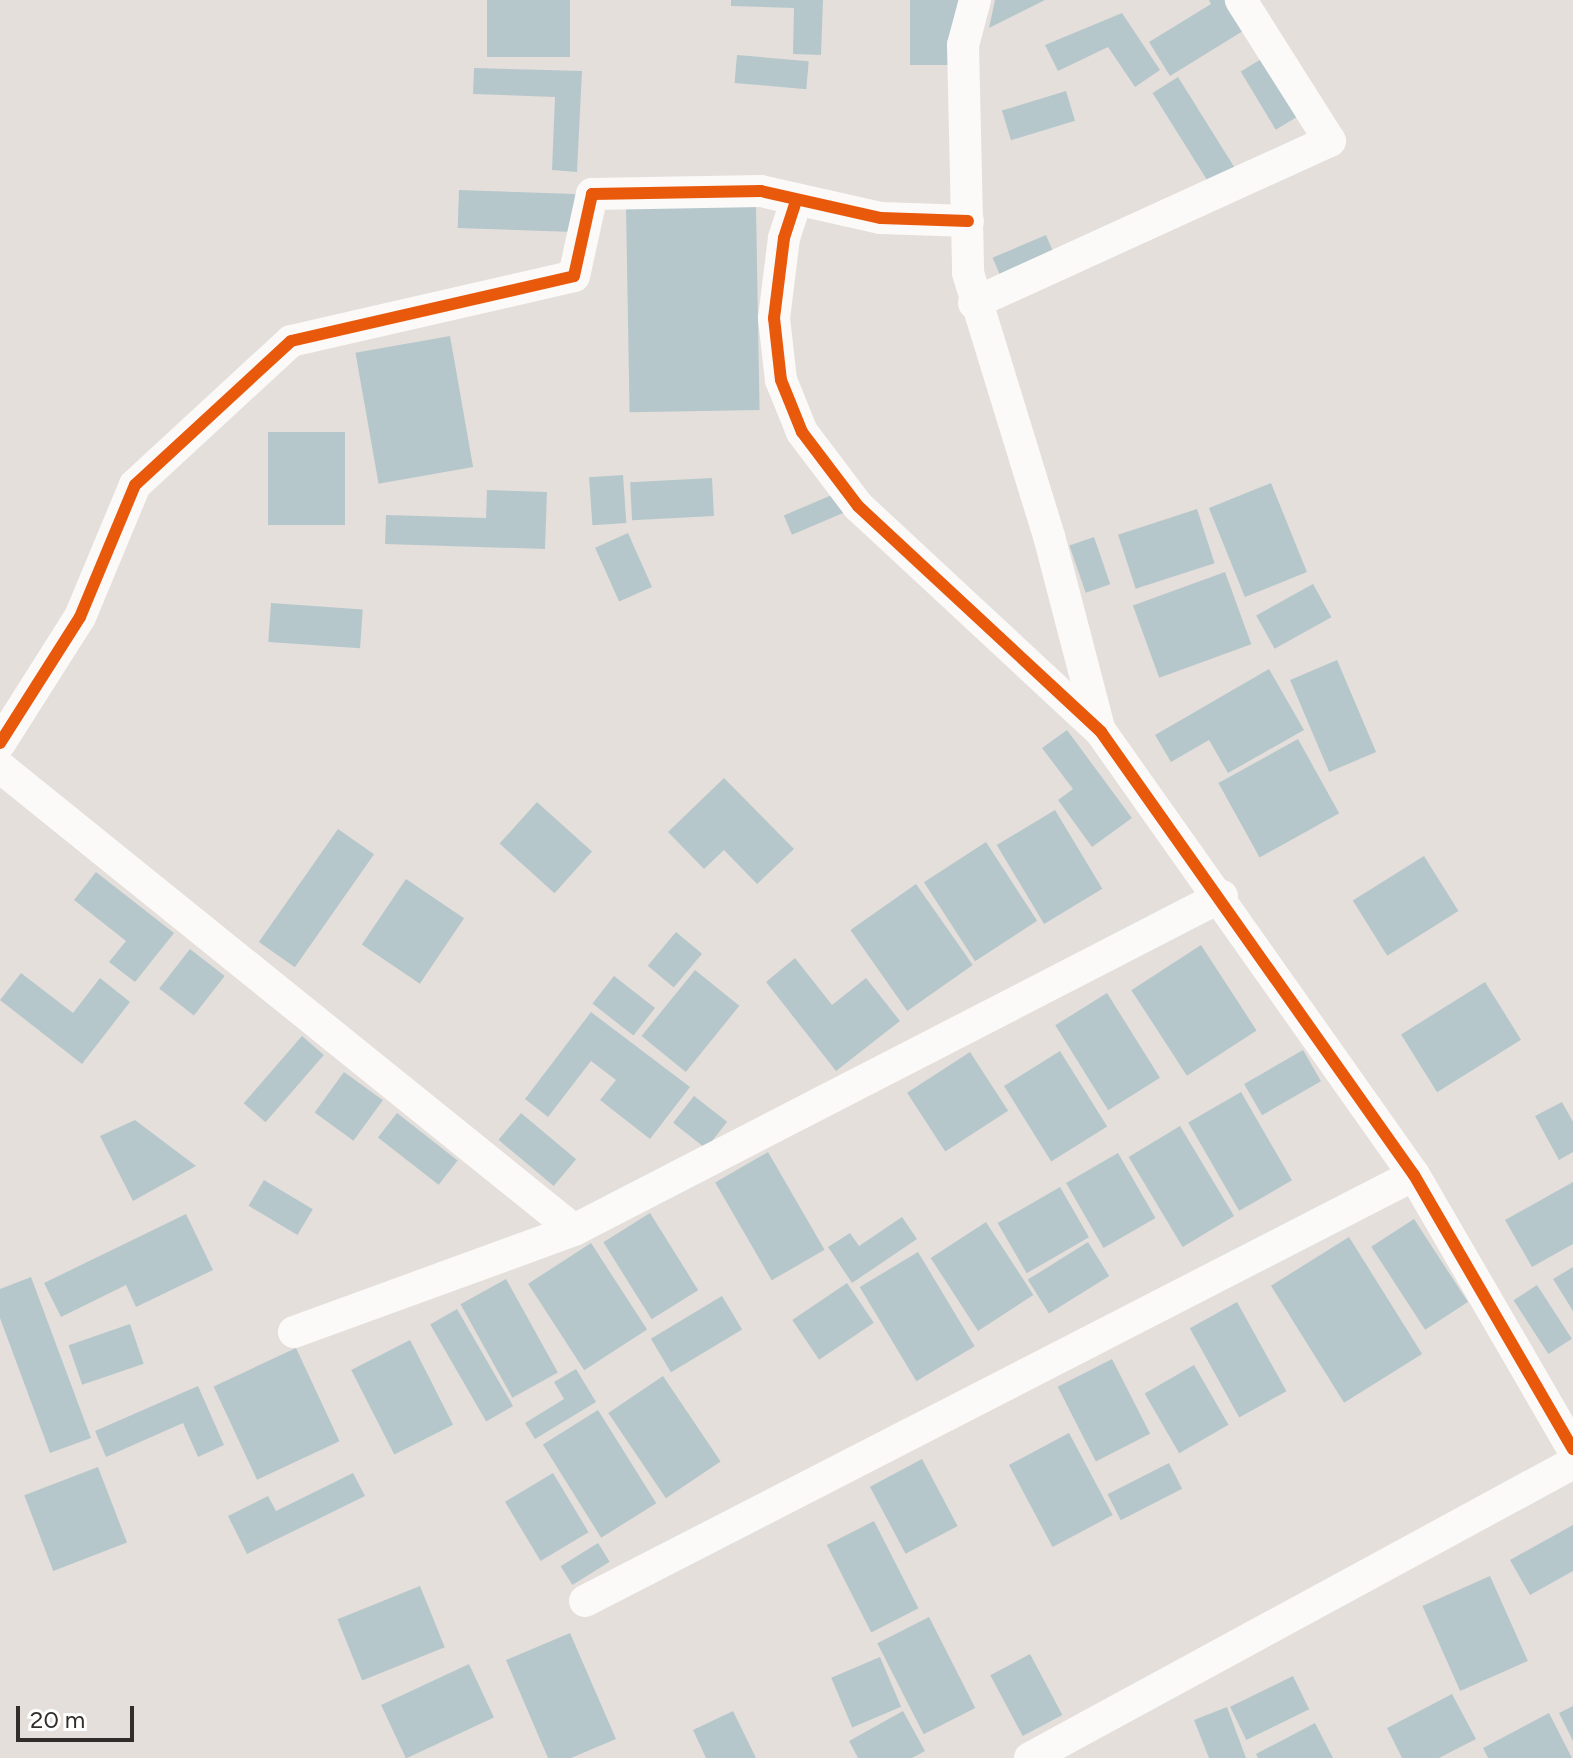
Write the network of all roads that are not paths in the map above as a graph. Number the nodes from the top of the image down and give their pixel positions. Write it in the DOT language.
graph roads {
  1 [pos="975,0"];
  2 [pos="1241,0"];
  3 [pos="796,201"];
  4 [pos="968,221"];
  5 [pos="974,303"];
  6 [pos="1101,732"];
  7 [pos="0,743"];
  8 [pos="0,767"];
  9 [pos="1222,896"];
  10 [pos="1414,1175"];
  11 [pos="574,1230"];
  12 [pos="294,1332"];
  13 [pos="1573,1449"];
  14 [pos="1573,1463"];
  15 [pos="585,1601"];
  16 [pos="1030,1758"];
  1 -- 4 [label="street"];
  2 -- 5 [label="street"];
  3 -- 4 [label="street"];
  3 -- 6 [label="street"];
  3 -- 7 [label="street"];
  4 -- 5 [label="street"];
  5 -- 6 [label="street"];
  6 -- 9 [label="street"];
  8 -- 11 [label="street"];
  9 -- 10 [label="street"];
  9 -- 11 [label="street"];
  10 -- 13 [label="street"];
  10 -- 15 [label="street"];
  11 -- 12 [label="street"];
  14 -- 16 [label="street"];
}
